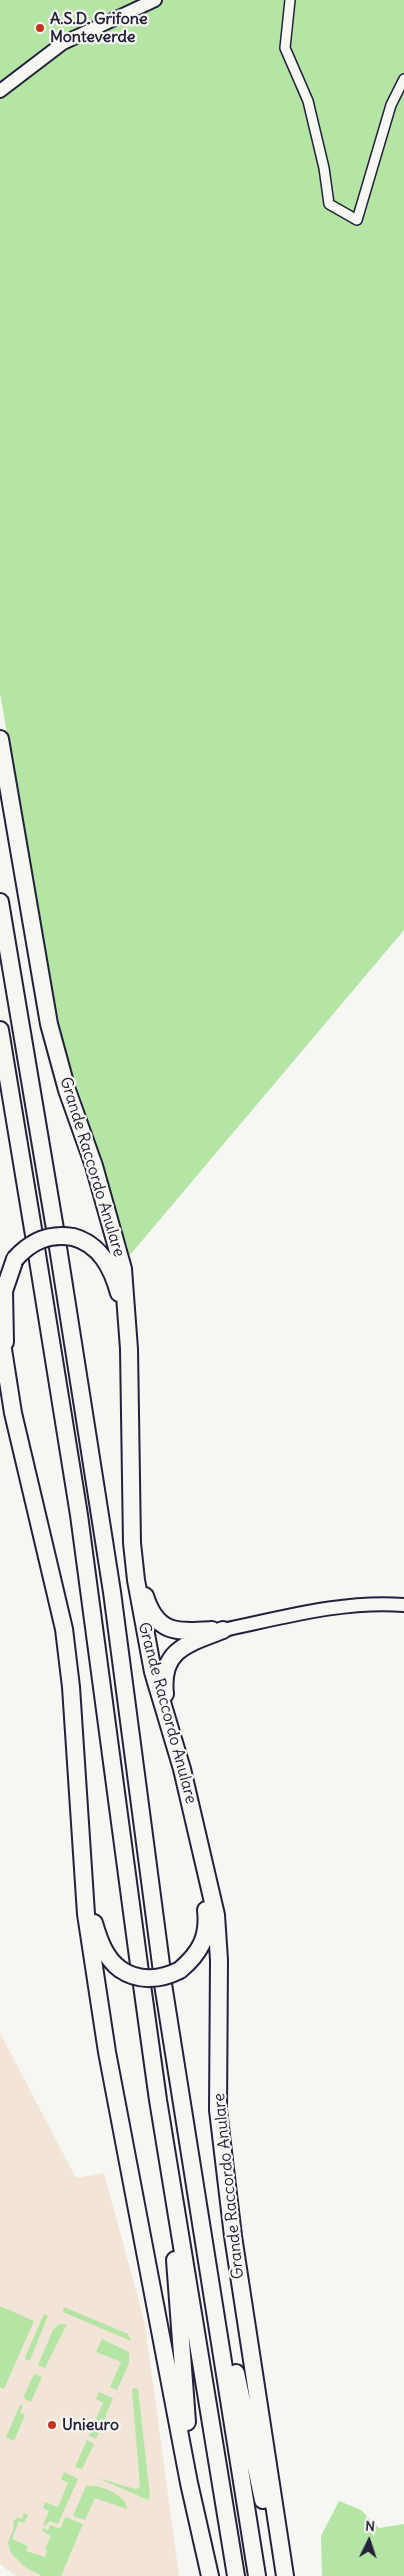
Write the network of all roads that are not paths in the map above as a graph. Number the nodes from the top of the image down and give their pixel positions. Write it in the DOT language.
graph roads {
  1 [pos="155,0"];
  2 [pos="290,0"];
  3 [pos="404,79"];
  4 [pos="0,90"];
  5 [pos="0,738"];
  6 [pos="0,902"];
  7 [pos="0,1030"];
  8 [pos="0,1330"];
  9 [pos="129,1349"];
  10 [pos="7,1370"];
  11 [pos="132,1543"];
  12 [pos="404,1605"];
  13 [pos="223,1630"];
  14 [pos="182,1769"];
  15 [pos="84,1884"];
  16 [pos="169,2163"];
  17 [pos="211,2278"];
  18 [pos="207,2556"];
  19 [pos="210,2576"];
  20 [pos="236,2576"];
  21 [pos="257,2576"];
  22 [pos="279,2576"];
  23 [pos="284,2576"];
  1 -- 4 [label="street"];
  2 -- 3 [label="street"];
  5 -- 9 [label="highway, Grande Raccordo Anulare"];
  6 -- 17 [label="highway, Grande Raccordo Anulare"];
  7 -- 16 [label="highway"];
  8 -- 10 [label="highway"];
  9 -- 10 [label="highway, bridge"];
  9 -- 11 [label="highway, Grande Raccordo Anulare"];
  10 -- 15 [label="highway"];
  11 -- 13 [label="highway"];
  11 -- 14 [label="highway, Grande Raccordo Anulare"];
  11 -- 15 [label="highway, bridge"];
  12 -- 13 [label="street"];
  13 -- 14 [label="highway"];
  14 -- 23 [label="highway, Grande Raccordo Anulare"];
  15 -- 18 [label="highway"];
  16 -- 18 [label="highway"];
  16 -- 20 [label="highway"];
  17 -- 21 [label="highway, Grande Raccordo Anulare"];
  17 -- 22 [label="highway"];
  18 -- 19 [label="highway"];
}
